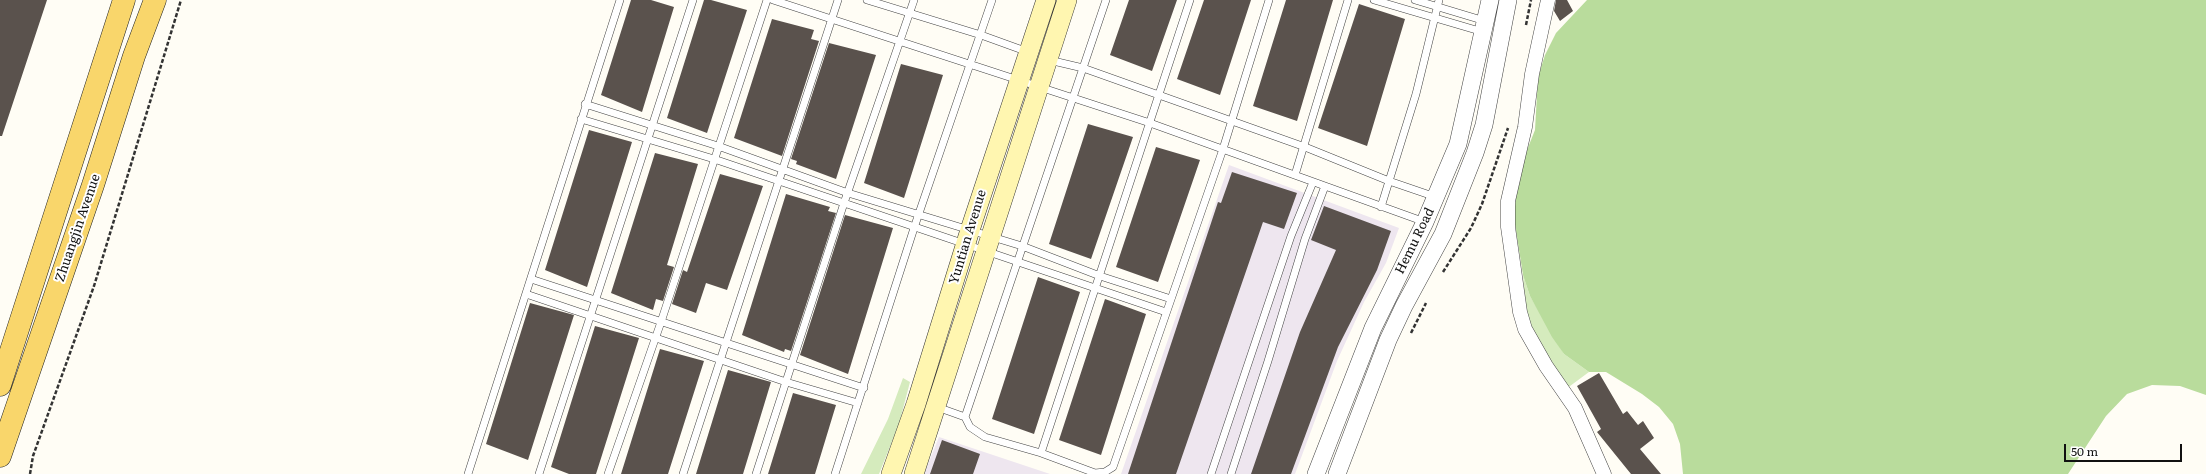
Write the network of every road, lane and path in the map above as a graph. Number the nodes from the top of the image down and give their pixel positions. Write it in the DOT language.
graph roads {
  1 [pos="124,0"];
  2 [pos="155,0"];
  3 [pos="181,0"];
  4 [pos="620,0"];
  5 [pos="693,0"];
  6 [pos="767,0"];
  7 [pos="773,0"];
  8 [pos="838,0"];
  9 [pos="867,0"];
  10 [pos="914,0"];
  11 [pos="992,0"];
  12 [pos="1046,0"];
  13 [pos="1067,0"];
  14 [pos="1106,0"];
  15 [pos="1190,0"];
  16 [pos="1270,0"];
  17 [pos="1348,0"];
  18 [pos="1374,0"];
  19 [pos="1416,0"];
  20 [pos="1490,0"];
  21 [pos="1508,0"];
  22 [pos="1548,0"];
  23 [pos="1438,4"];
  24 [pos="909,14"];
  25 [pos="1434,18"];
  26 [pos="832,20"];
  27 [pos="1484,26"];
  28 [pos="981,35"];
  29 [pos="898,41"];
  30 [pos="1038,56"];
  31 [pos="972,64"];
  32 [pos="1083,68"];
  33 [pos="1019,81"];
  34 [pos="1039,87"];
  35 [pos="1159,96"];
  36 [pos="1072,97"];
  37 [pos="585,104"];
  38 [pos="581,119"];
  39 [pos="1232,121"];
  40 [pos="1150,123"];
  41 [pos="652,126"];
  42 [pos="647,138"];
  43 [pos="718,146"];
  44 [pos="1305,147"];
  45 [pos="1223,149"];
  46 [pos="714,159"];
  47 [pos="782,170"];
  48 [pos="1295,175"];
  49 [pos="779,180"];
  50 [pos="1389,181"];
  51 [pos="1313,182"];
  52 [pos="1325,186"];
  53 [pos="848,194"];
  54 [pos="1437,195"];
  55 [pos="844,203"];
  56 [pos="1381,207"];
  57 [pos="919,214"];
  58 [pos="1425,222"];
  59 [pos="915,225"];
  60 [pos="968,237"];
  61 [pos="988,244"];
  62 [pos="1022,246"];
  63 [pos="1017,260"];
  64 [pos="1100,276"];
  65 [pos="531,279"];
  66 [pos="1095,288"];
  67 [pos="526,294"];
  68 [pos="1171,299"];
  69 [pos="595,301"];
  70 [pos="1166,312"];
  71 [pos="591,316"];
  72 [pos="661,322"];
  73 [pos="655,337"];
  74 [pos="726,343"];
  75 [pos="720,358"];
  76 [pos="792,366"];
  77 [pos="786,382"];
  78 [pos="0,385"];
  79 [pos="864,388"];
  80 [pos="858,403"];
  81 [pos="937,407"];
  82 [pos="965,417"];
  83 [pos="1041,453"];
  84 [pos="0,456"];
  85 [pos="30,474"];
  86 [pos="468,474"];
  87 [pos="539,474"];
  88 [pos="608,474"];
  89 [pos="683,474"];
  90 [pos="756,474"];
  91 [pos="835,474"];
  92 [pos="890,474"];
  93 [pos="914,474"];
  94 [pos="1211,474"];
  95 [pos="1231,474"];
  96 [pos="1316,474"];
  97 [pos="1337,474"];
  98 [pos="1604,474"];
  1 -- 78 [label="main road, Zhuangjin Avenue"];
  2 -- 84 [label="main road, Zhuangjin Avenue"];
  3 -- 85 [label="path"];
  4 -- 37 [label="lane"];
  5 -- 41 [label="lane"];
  6 -- 43 [label="lane"];
  7 -- 26 [label="lane"];
  8 -- 26 [label="lane"];
  9 -- 24 [label="lane"];
  10 -- 24 [label="lane"];
  11 -- 28 [label="lane"];
  12 -- 30 [label="main road, Yuntian Avenue"];
  13 -- 30 [label="main road, Yuntian Avenue"];
  14 -- 32 [label="lane"];
  15 -- 35 [label="lane"];
  16 -- 39 [label="lane"];
  17 -- 44 [label="lane"];
  18 -- 25 [label="lane"];
  19 -- 23 [label="lane"];
  20 -- 27 [label="street, Hemu Road"];
  21 -- 97 [label="street, Hemu Road"];
  22 -- 98 [label="street"];
  23 -- 25 [label="lane"];
  23 -- 27 [label="lane"];
  24 -- 28 [label="lane"];
  24 -- 29 [label="lane"];
  25 -- 27 [label="lane"];
  25 -- 50 [label="lane"];
  26 -- 29 [label="lane"];
  26 -- 47 [label="lane"];
  27 -- 54 [label="street, Hemu Road"];
  28 -- 30 [label="lane"];
  28 -- 31 [label="lane"];
  29 -- 31 [label="lane"];
  29 -- 53 [label="lane"];
  30 -- 32 [label="lane"];
  30 -- 33 [label="main road, Yuntian Avenue"];
  30 -- 34 [label="main road, Yuntian Avenue"];
  31 -- 33 [label="lane"];
  31 -- 57 [label="lane"];
  32 -- 35 [label="lane"];
  32 -- 36 [label="lane"];
  33 -- 34 [label="lane"];
  33 -- 60 [label="main road, Yuntian Avenue"];
  34 -- 36 [label="lane"];
  34 -- 61 [label="main road, Yuntian Avenue"];
  35 -- 39 [label="lane"];
  35 -- 40 [label="lane"];
  36 -- 40 [label="lane"];
  36 -- 62 [label="lane"];
  37 -- 38 [label="lane"];
  37 -- 41 [label="lane"];
  38 -- 42 [label="lane"];
  38 -- 65 [label="lane"];
  39 -- 44 [label="lane"];
  39 -- 45 [label="lane"];
  40 -- 45 [label="lane"];
  40 -- 64 [label="lane"];
  41 -- 42 [label="lane"];
  41 -- 43 [label="lane"];
  42 -- 46 [label="lane"];
  42 -- 69 [label="lane"];
  43 -- 46 [label="lane"];
  43 -- 47 [label="lane"];
  44 -- 48 [label="lane"];
  44 -- 50 [label="lane"];
  45 -- 48 [label="lane"];
  45 -- 68 [label="lane"];
  46 -- 49 [label="lane"];
  46 -- 72 [label="lane"];
  47 -- 49 [label="lane"];
  47 -- 53 [label="lane"];
  48 -- 51 [label="lane"];
  49 -- 55 [label="lane"];
  49 -- 74 [label="lane"];
  50 -- 54 [label="lane"];
  50 -- 56 [label="lane"];
  51 -- 52 [label="lane"];
  51 -- 94 [label="lane"];
  52 -- 56 [label="lane"];
  52 -- 95 [label="lane"];
  53 -- 55 [label="lane"];
  53 -- 57 [label="lane"];
  54 -- 58 [label="street, Hemu Road"];
  55 -- 59 [label="lane"];
  55 -- 76 [label="lane"];
  56 -- 58 [label="lane"];
  57 -- 59 [label="lane"];
  57 -- 60 [label="lane"];
  58 -- 96 [label="street, Hemu Road"];
  59 -- 60 [label="lane"];
  59 -- 79 [label="lane"];
  60 -- 61 [label="lane"];
  60 -- 61 [label="lane"];
  60 -- 92 [label="main road, Yuntian Avenue"];
  61 -- 62 [label="lane"];
  61 -- 63 [label="lane"];
  61 -- 81 [label="main road, Yuntian Avenue"];
  62 -- 63 [label="lane"];
  62 -- 64 [label="lane"];
  63 -- 66 [label="lane"];
  63 -- 82 [label="lane"];
  64 -- 66 [label="lane"];
  64 -- 68 [label="lane"];
  65 -- 67 [label="lane"];
  65 -- 69 [label="lane"];
  66 -- 70 [label="lane"];
  66 -- 83 [label="lane"];
  67 -- 71 [label="lane"];
  67 -- 86 [label="lane"];
  68 -- 70 [label="lane"];
  69 -- 71 [label="lane"];
  69 -- 72 [label="lane"];
  70 -- 83 [label="lane"];
  71 -- 73 [label="lane"];
  71 -- 87 [label="lane"];
  72 -- 73 [label="lane"];
  72 -- 74 [label="lane"];
  73 -- 75 [label="lane"];
  73 -- 88 [label="lane"];
  74 -- 75 [label="lane"];
  74 -- 76 [label="lane"];
  75 -- 77 [label="lane"];
  75 -- 89 [label="lane"];
  76 -- 77 [label="lane"];
  76 -- 79 [label="lane"];
  77 -- 80 [label="lane"];
  77 -- 90 [label="lane"];
  79 -- 80 [label="lane"];
  80 -- 91 [label="lane"];
  81 -- 82 [label="lane"];
  81 -- 93 [label="main road, Yuntian Avenue"];
  82 -- 83 [label="lane"];
}
